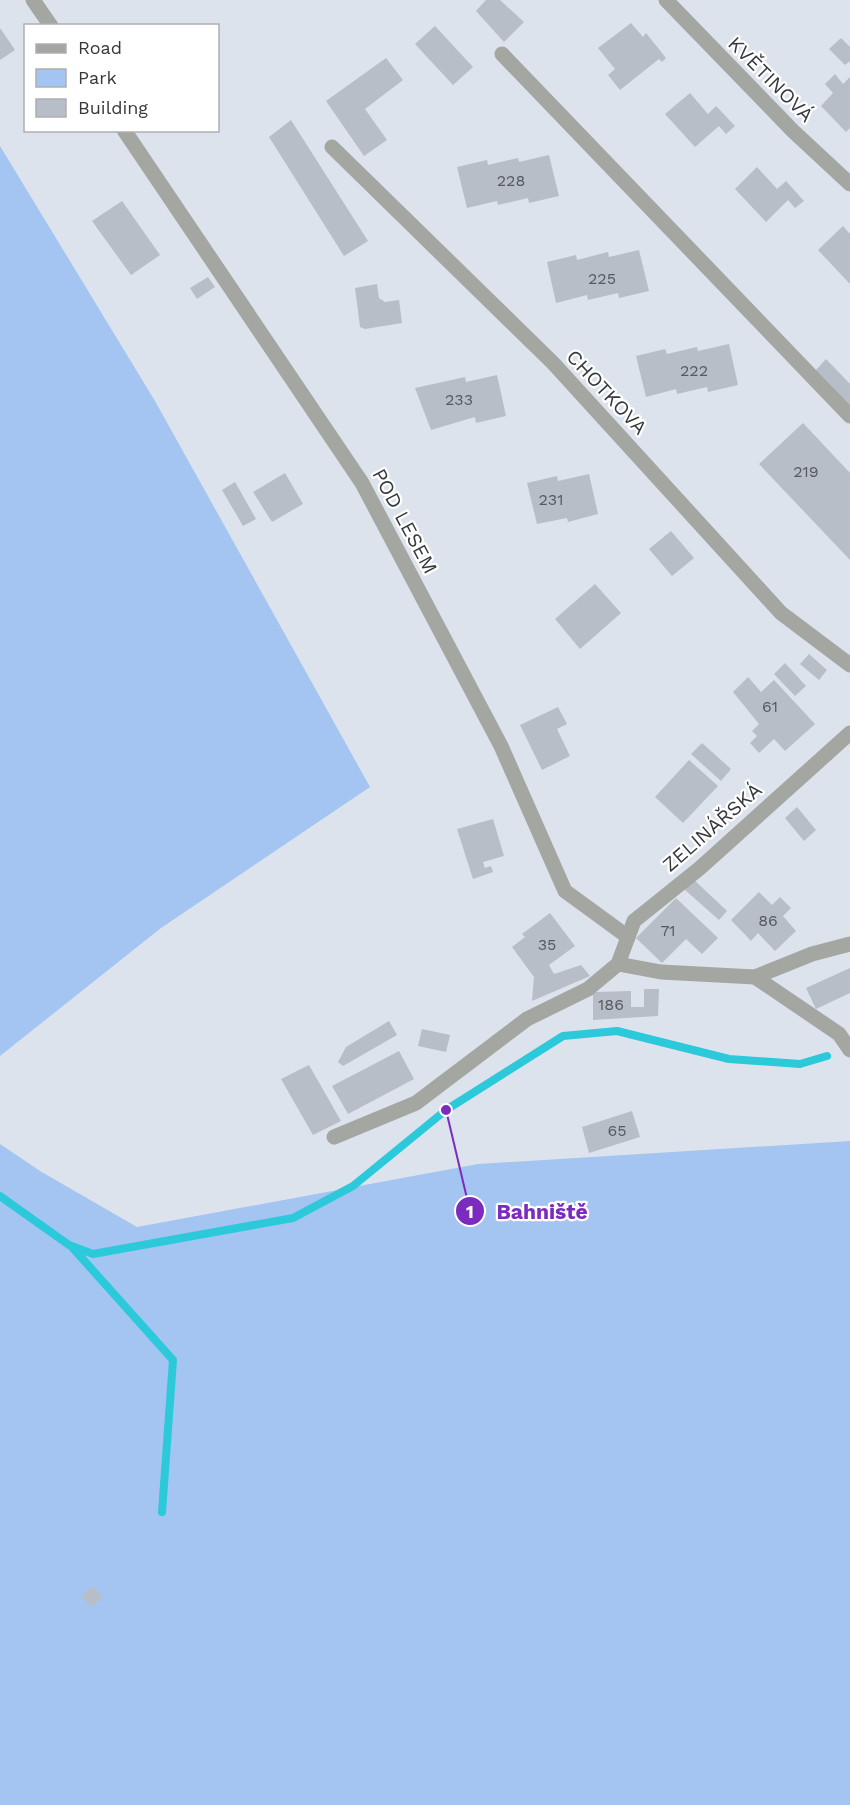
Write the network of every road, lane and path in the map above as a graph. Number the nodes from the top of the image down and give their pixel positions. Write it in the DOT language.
graph roads {
  1 [pos="33,0"];
  2 [pos="666,0"];
  3 [pos="50,24"];
  4 [pos="502,54"];
  5 [pos="125,132"];
  6 [pos="332,147"];
  7 [pos="850,184"];
  8 [pos="850,416"];
  9 [pos="850,665"];
  10 [pos="850,733"];
  11 [pos="628,937"];
  12 [pos="850,944"];
  13 [pos="618,964"];
  14 [pos="755,977"];
  15 [pos="850,1050"];
  16 [pos="334,1137"];
  1 -- 3 [label="street"];
  2 -- 7 [label="street, KVĚTINOVÁ"];
  4 -- 8 [label="street"];
  5 -- 11 [label="street, POD LESEM"];
  6 -- 9 [label="street, CHOTKOVA"];
  10 -- 11 [label="street, ZELINÁŘSKÁ"];
  11 -- 13 [label="street, ZELINÁŘSKÁ"];
  12 -- 14 [label="street"];
  13 -- 14 [label="street"];
  13 -- 16 [label="street"];
  14 -- 15 [label="street"];
}
